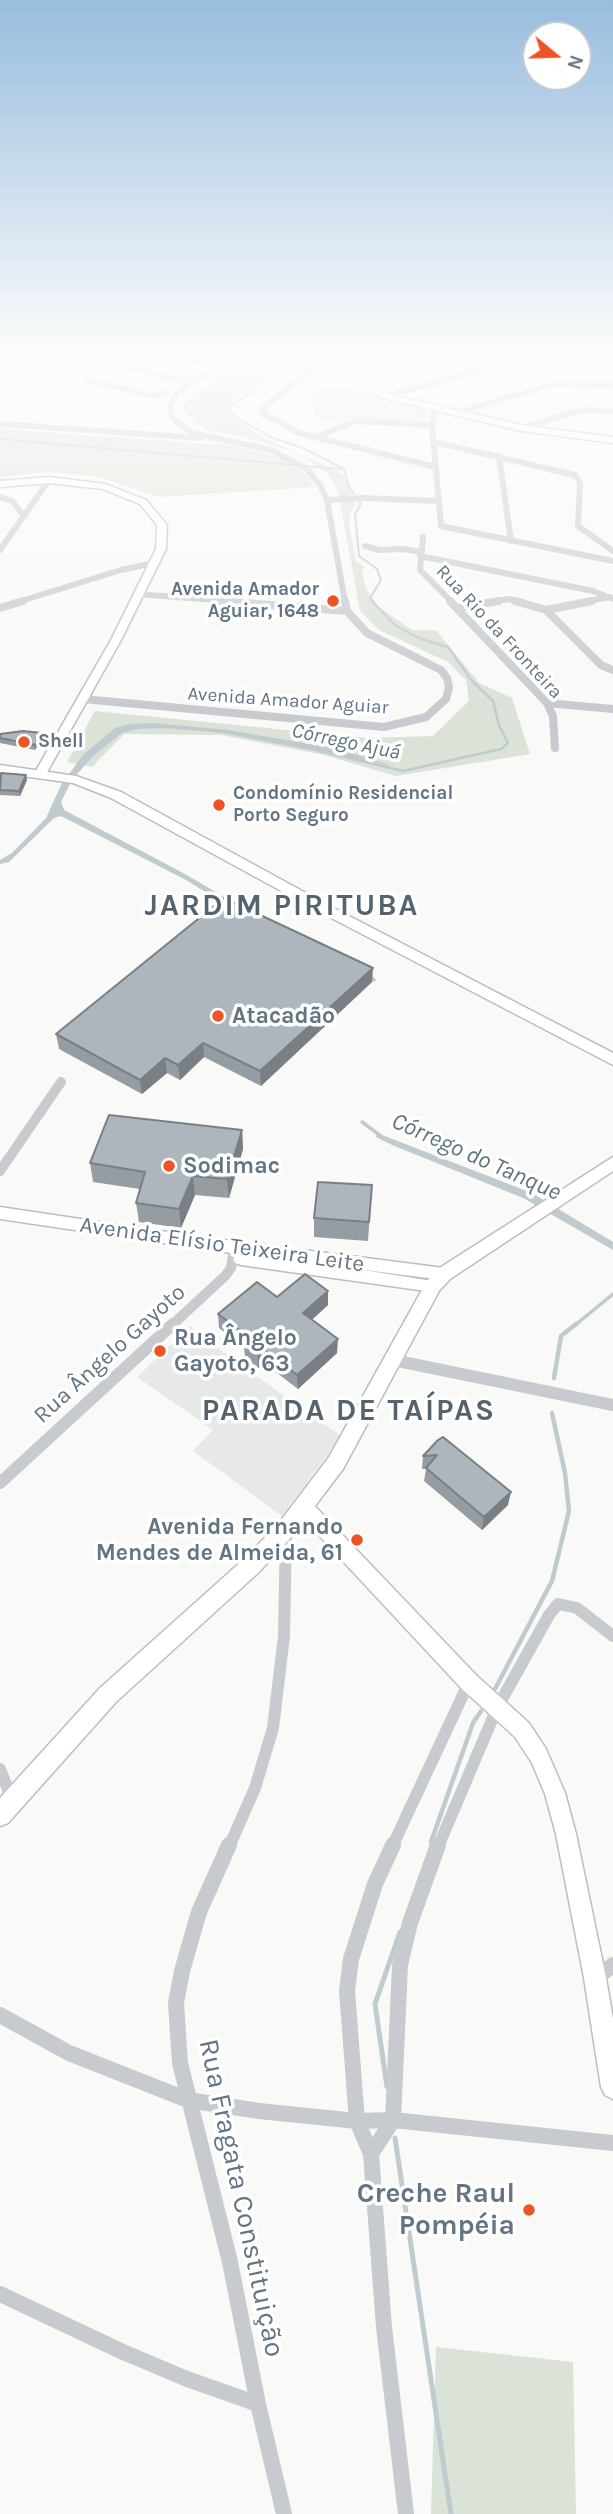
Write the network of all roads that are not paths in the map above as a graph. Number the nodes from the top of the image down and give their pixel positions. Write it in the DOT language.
graph roads {
  1 [pos="308,471"];
  2 [pos="435,471"];
  3 [pos="501,471"];
  4 [pos="564,471"];
  5 [pos="49,480"];
  6 [pos="0,484"];
  7 [pos="0,497"];
  8 [pos="327,500"];
  9 [pos="438,500"];
  10 [pos="24,516"];
  11 [pos="423,537"];
  12 [pos="511,541"];
  13 [pos="365,546"];
  14 [pos="0,550"];
  15 [pos="613,551"];
  16 [pos="421,554"];
  17 [pos="613,561"];
  18 [pos="154,563"];
  19 [pos="577,588"];
  20 [pos="137,594"];
  21 [pos="612,598"];
  22 [pos="580,603"];
  23 [pos="0,608"];
  24 [pos="458,608"];
  25 [pos="547,610"];
  26 [pos="347,611"];
  27 [pos="613,670"];
  28 [pos="83,699"];
  29 [pos="547,703"];
  30 [pos="613,709"];
  31 [pos="555,748"];
  32 [pos="0,763"];
  33 [pos="0,769"];
  34 [pos="42,771"];
  35 [pos="79,778"];
  36 [pos="613,1049"];
  37 [pos="613,1059"];
  38 [pos="61,1082"];
  39 [pos="613,1163"];
  40 [pos="0,1171"];
  41 [pos="0,1213"];
  42 [pos="0,1223"];
  43 [pos="47,1224"];
  44 [pos="233,1253"];
  45 [pos="439,1280"];
  46 [pos="393,1360"];
  47 [pos="613,1405"];
  48 [pos="0,1483"];
  49 [pos="304,1507"];
  50 [pos="286,1529"];
  51 [pos="613,1636"];
  52 [pos="469,1682"];
  53 [pos="497,1708"];
  54 [pos="0,1769"];
  55 [pos="6,1807"];
  56 [pos="613,1965"];
  57 [pos="596,1978"];
  58 [pos="0,2015"];
  59 [pos="613,2087"];
  60 [pos="188,2100"];
  61 [pos="393,2120"];
  62 [pos="357,2121"];
  63 [pos="613,2143"];
  64 [pos="372,2154"];
  65 [pos="0,2294"];
  66 [pos="258,2404"];
  67 [pos="284,2514"];
  68 [pos="406,2514"];
  1 -- 8 [label="street"];
  2 -- 9 [label="street"];
  3 -- 12 [label="street"];
  4 -- 15 [label="street"];
  5 -- 6 [label="street"];
  5 -- 10 [label="street"];
  5 -- 18 [label="street"];
  7 -- 10 [label="street"];
  8 -- 9 [label="street"];
  8 -- 26 [label="street"];
  9 -- 12 [label="street"];
  10 -- 14 [label="street"];
  11 -- 16 [label="street, Rua Rio da Fronteira"];
  12 -- 17 [label="street"];
  13 -- 16 [label="street"];
  16 -- 19 [label="street"];
  16 -- 24 [label="street, Rua Rio da Fronteira"];
  18 -- 20 [label="street"];
  18 -- 23 [label="street"];
  19 -- 21 [label="street"];
  19 -- 22 [label="street"];
  20 -- 26 [label="street"];
  20 -- 28 [label="street"];
  21 -- 22 [label="street"];
  22 -- 25 [label="street"];
  24 -- 25 [label="street"];
  24 -- 29 [label="street, Rua Rio da Fronteira"];
  25 -- 27 [label="street"];
  26 -- 28 [label="street, Avenida Amador Aguiar"];
  28 -- 34 [label="street"];
  29 -- 30 [label="street"];
  29 -- 31 [label="street, Rua Rio da Fronteira"];
  32 -- 34 [label="main road"];
  33 -- 34 [label="main road"];
  34 -- 35 [label="main road"];
  35 -- 36 [label="main road"];
  35 -- 37 [label="main road"];
  38 -- 40 [label="street"];
  39 -- 45 [label="main road"];
  41 -- 43 [label="street, Avenida Elísio Teixeira Leite"];
  42 -- 43 [label="street, Avenida Elísio Teixeira Leite"];
  43 -- 44 [label="street, Avenida Elísio Teixeira Leite"];
  44 -- 45 [label="street, Avenida Elísio Teixeira Leite"];
  44 -- 48 [label="street, Rua Ângelo Gayoto"];
  45 -- 46 [label="main road"];
  46 -- 47 [label="street"];
  46 -- 49 [label="main road"];
  49 -- 50 [label="main road"];
  49 -- 52 [label="street"];
  50 -- 55 [label="main road"];
  50 -- 60 [label="street, Rua Fragata Constituição"];
  51 -- 53 [label="street"];
  52 -- 53 [label="street"];
  52 -- 62 [label="street"];
  53 -- 57 [label="street"];
  53 -- 61 [label="street"];
  54 -- 55 [label="street"];
  56 -- 57 [label="street"];
  57 -- 59 [label="street"];
  58 -- 60 [label="street"];
  60 -- 62 [label="street"];
  60 -- 66 [label="street, Rua Fragata Constituição"];
  61 -- 62 [label="street"];
  61 -- 63 [label="street"];
  61 -- 64 [label="street"];
  62 -- 64 [label="street"];
  64 -- 68 [label="street"];
  65 -- 66 [label="street"];
  66 -- 67 [label="street, Rua Fragata Constituição"];
}
